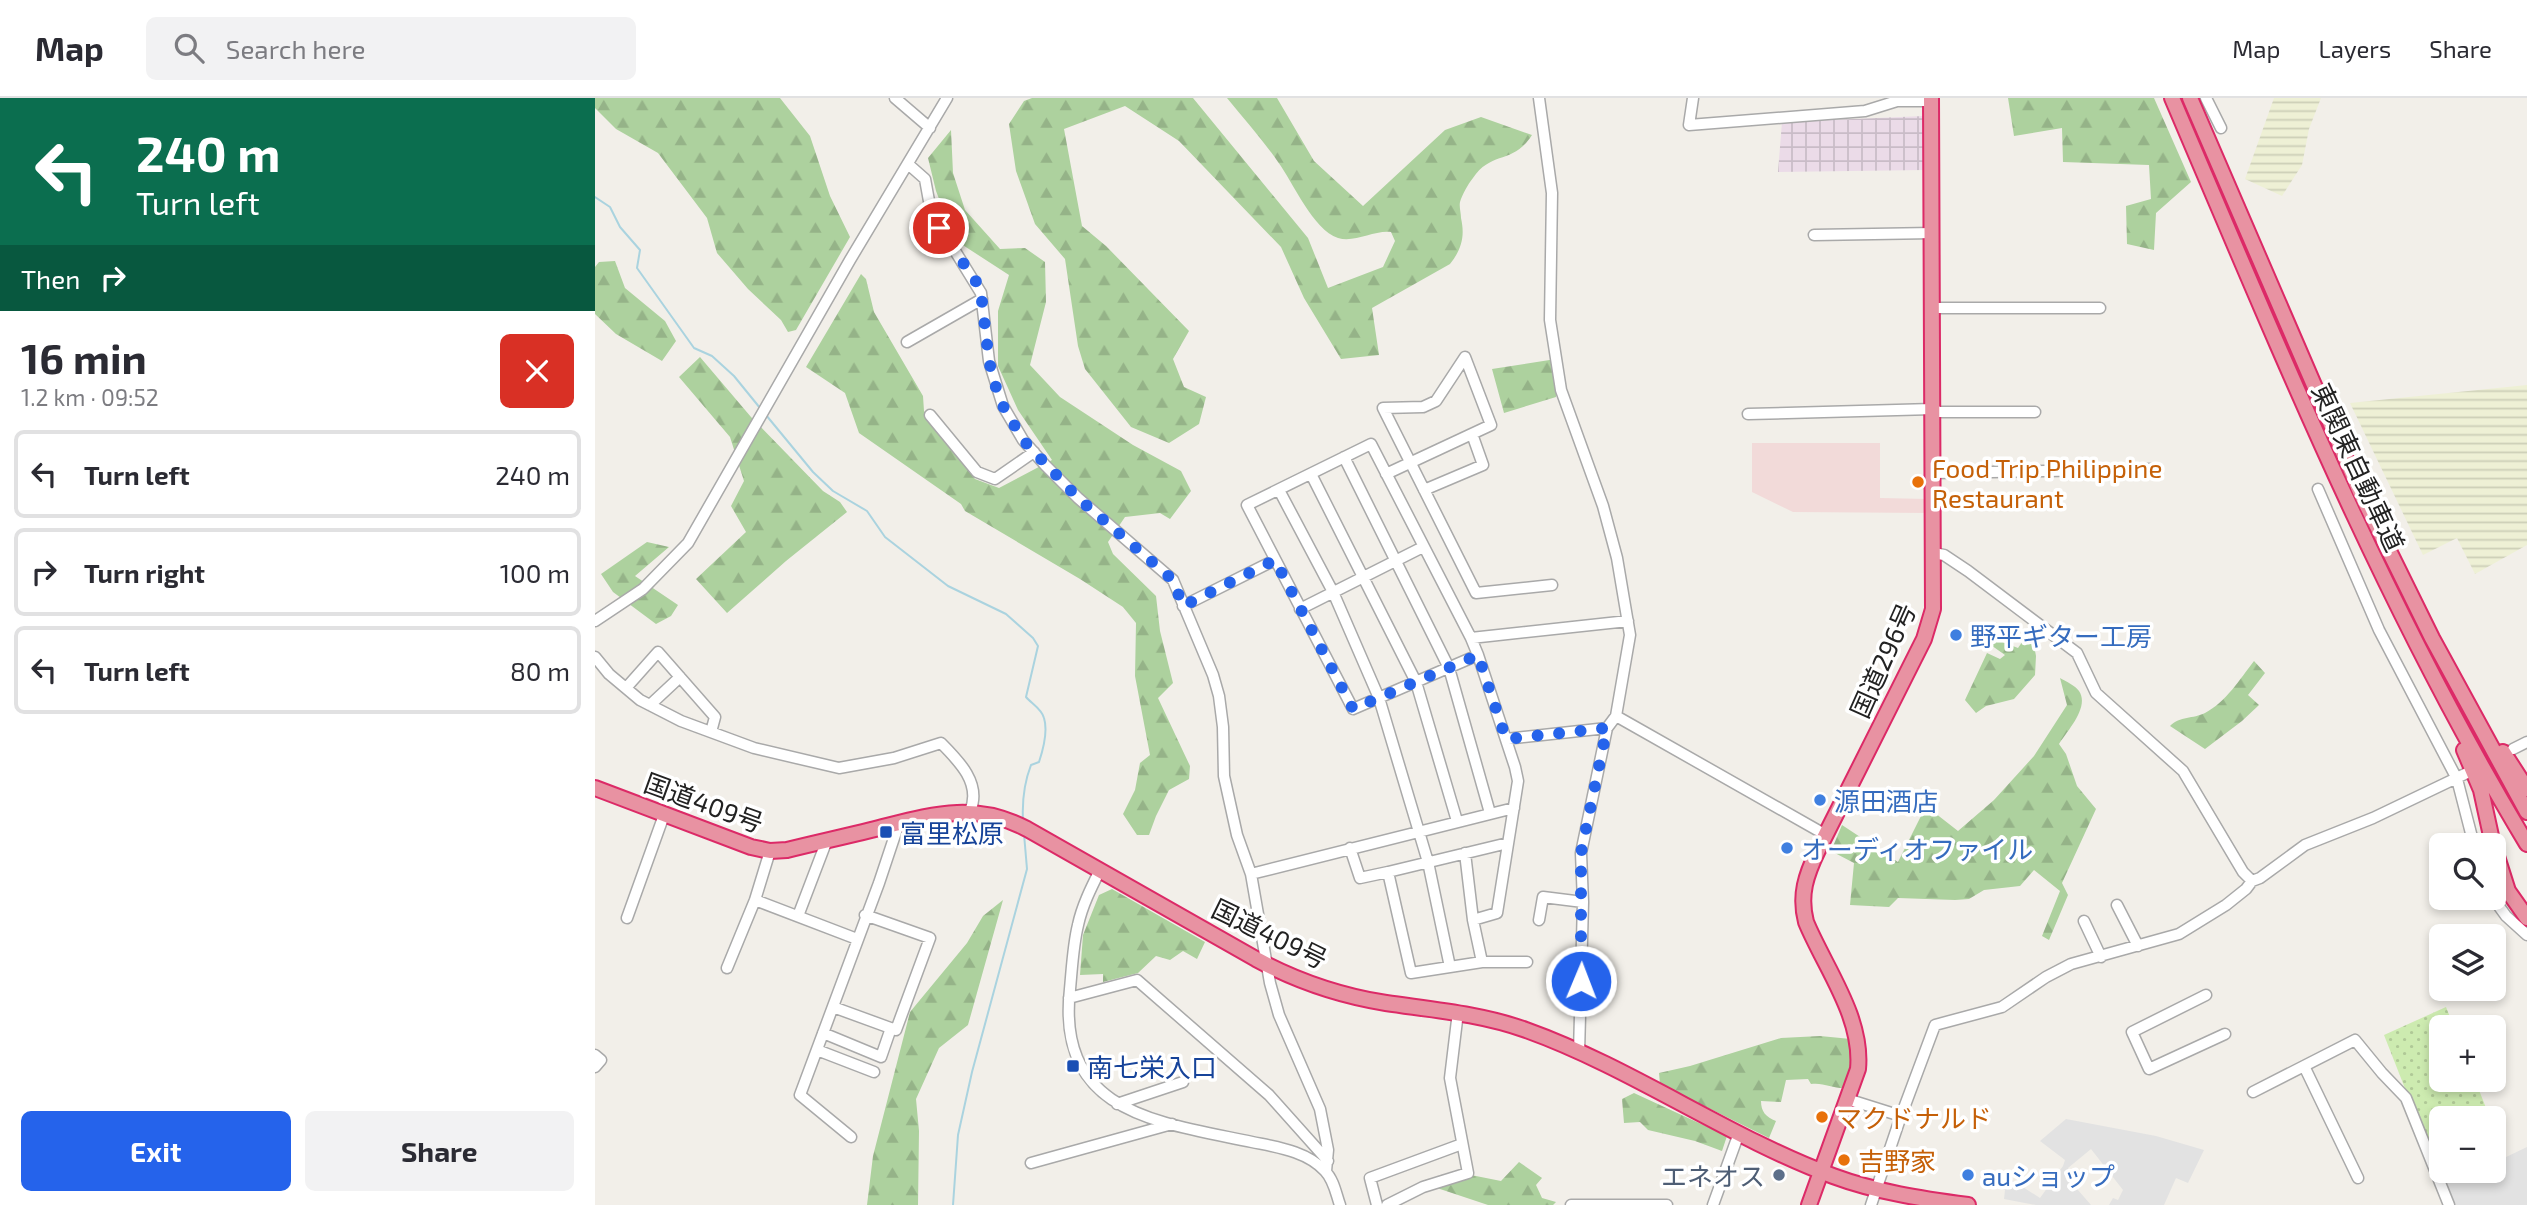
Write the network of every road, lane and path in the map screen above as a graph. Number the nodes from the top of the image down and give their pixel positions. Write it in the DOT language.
graph roads {
  1 [pos="895,98"];
  2 [pos="947,98"];
  3 [pos="1539,98"];
  4 [pos="1693,98"];
  5 [pos="2172,98"];
  6 [pos="2190,98"];
  7 [pos="2207,98"];
  8 [pos="1931,100"];
  9 [pos="930,128"];
  10 [pos="2221,128"];
  11 [pos="908,164"];
  12 [pos="1933,233"];
  13 [pos="1814,235"];
  14 [pos="982,299"];
  15 [pos="2100,308"];
  16 [pos="1933,309"];
  17 [pos="907,342"];
  18 [pos="1934,409"];
  19 [pos="2035,412"];
  20 [pos="1748,414"];
  21 [pos="930,415"];
  22 [pos="1472,434"];
  23 [pos="1034,452"];
  24 [pos="1344,457"];
  25 [pos="1410,463"];
  26 [pos="2153,468"];
  27 [pos="1934,473"];
  28 [pos="1311,474"];
  29 [pos="1387,474"];
  30 [pos="2318,489"];
  31 [pos="1279,490"];
  32 [pos="1424,490"];
  33 [pos="1423,547"];
  34 [pos="1934,553"];
  35 [pos="1275,560"];
  36 [pos="1395,561"];
  37 [pos="1363,577"];
  38 [pos="1552,585"];
  39 [pos="1333,592"];
  40 [pos="1183,606"];
  41 [pos="1300,609"];
  42 [pos="595,621"];
  43 [pos="1628,621"];
  44 [pos="1471,638"];
  45 [pos="2432,638"];
  46 [pos="1478,655"];
  47 [pos="595,657"];
  48 [pos="2427,663"];
  49 [pos="1449,668"];
  50 [pos="680,677"];
  51 [pos="1416,682"];
  52 [pos="625,688"];
  53 [pos="1379,698"];
  54 [pos="650,705"];
  55 [pos="1616,716"];
  56 [pos="1607,728"];
  57 [pos="711,732"];
  58 [pos="1506,739"];
  59 [pos="2527,742"];
  60 [pos="2513,749"];
  61 [pos="2467,773"];
  62 [pos="2457,779"];
  63 [pos="595,788"];
  64 [pos="2527,789"];
  65 [pos="1514,808"];
  66 [pos="970,811"];
  67 [pos="2527,812"];
  68 [pos="1490,813"];
  69 [pos="664,815"];
  70 [pos="1457,821"];
  71 [pos="899,823"];
  72 [pos="1418,831"];
  73 [pos="2471,833"];
  74 [pos="2491,833"];
  75 [pos="1826,835"];
  76 [pos="827,840"];
  77 [pos="1508,843"];
  78 [pos="2527,844"];
  79 [pos="1350,848"];
  80 [pos="770,851"];
  81 [pos="1465,853"];
  82 [pos="1428,862"];
  83 [pos="1100,870"];
  84 [pos="1388,872"];
  85 [pos="1251,874"];
  86 [pos="2252,881"];
  87 [pos="2506,887"];
  88 [pos="755,900"];
  89 [pos="1583,902"];
  90 [pos="2117,905"];
  91 [pos="2502,910"];
  92 [pos="865,915"];
  93 [pos="798,916"];
  94 [pos="627,918"];
  95 [pos="2527,918"];
  96 [pos="1473,920"];
  97 [pos="1539,920"];
  98 [pos="2084,921"];
  99 [pos="2527,935"];
  100 [pos="857,939"];
  101 [pos="2138,946"];
  102 [pos="2101,957"];
  103 [pos="1527,961"];
  104 [pos="1482,962"];
  105 [pos="1268,965"];
  106 [pos="1450,967"];
  107 [pos="727,968"];
  108 [pos="2206,995"];
  109 [pos="1069,998"];
  110 [pos="833,1007"];
  111 [pos="1458,1012"];
  112 [pos="891,1028"];
  113 [pos="823,1033"];
  114 [pos="2225,1034"];
  115 [pos="817,1050"];
  116 [pos="1579,1053"];
  117 [pos="595,1055"];
  118 [pos="2304,1066"];
  119 [pos="595,1067"];
  120 [pos="874,1072"];
  121 [pos="1183,1083"];
  122 [pos="2253,1092"];
  123 [pos="1847,1100"];
  124 [pos="1117,1104"];
  125 [pos="1901,1116"];
  126 [pos="1172,1124"];
  127 [pos="1739,1133"];
  128 [pos="851,1137"];
  129 [pos="1462,1144"];
  130 [pos="1031,1163"];
  131 [pos="1327,1166"];
  132 [pos="1821,1171"];
  133 [pos="2358,1178"];
  134 [pos="1877,1188"];
  135 [pos="1340,1205"];
  136 [pos="1377,1205"];
  137 [pos="1387,1205"];
  138 [pos="1571,1205"];
  139 [pos="1667,1205"];
  140 [pos="1713,1205"];
  141 [pos="1809,1205"];
  142 [pos="1871,1205"];
  143 [pos="1968,1205"];
  144 [pos="2449,1205"];
  1 -- 9 [label="street"];
  2 -- 9 [label="street"];
  3 -- 43 [label="street"];
  4 -- 8 [label="street"];
  5 -- 48 [label="highway, 東関東自動車道"];
  6 -- 45 [label="highway, 東関東自動車道"];
  7 -- 10 [label="street"];
  8 -- 12 [label="highway, 国道296号"];
  9 -- 11 [label="street"];
  11 -- 14 [label="street"];
  11 -- 42 [label="street"];
  12 -- 13 [label="street"];
  12 -- 16 [label="highway, 国道296号"];
  14 -- 17 [label="street"];
  14 -- 23 [label="street"];
  15 -- 16 [label="street"];
  16 -- 18 [label="highway, 国道296号"];
  18 -- 19 [label="street"];
  18 -- 20 [label="street"];
  18 -- 27 [label="highway, 国道296号"];
  21 -- 23 [label="street"];
  22 -- 25 [label="street"];
  22 -- 25 [label="street"];
  22 -- 32 [label="street"];
  23 -- 40 [label="street"];
  24 -- 28 [label="street"];
  24 -- 29 [label="street"];
  24 -- 36 [label="street"];
  25 -- 29 [label="street"];
  25 -- 32 [label="street"];
  26 -- 27 [label="street"];
  27 -- 34 [label="highway, 国道296号"];
  28 -- 31 [label="street"];
  28 -- 37 [label="street"];
  29 -- 33 [label="street"];
  30 -- 62 [label="street"];
  31 -- 35 [label="street"];
  31 -- 39 [label="street"];
  32 -- 38 [label="street"];
  33 -- 36 [label="street"];
  33 -- 44 [label="street"];
  34 -- 75 [label="highway, 国道296号"];
  34 -- 86 [label="street"];
  35 -- 40 [label="street"];
  35 -- 41 [label="street"];
  36 -- 37 [label="street"];
  36 -- 49 [label="street"];
  37 -- 39 [label="street"];
  37 -- 51 [label="street"];
  39 -- 41 [label="street"];
  39 -- 53 [label="street"];
  40 -- 85 [label="street"];
  41 -- 53 [label="street"];
  43 -- 44 [label="street"];
  43 -- 55 [label="street"];
  44 -- 46 [label="street"];
  45 -- 64 [label="highway"];
  45 -- 67 [label="highway, 東関東自動車道"];
  46 -- 49 [label="street"];
  46 -- 58 [label="street"];
  47 -- 52 [label="street"];
  48 -- 74 [label="highway"];
  48 -- 78 [label="highway, 東関東自動車道"];
  49 -- 51 [label="street"];
  49 -- 68 [label="street"];
  50 -- 52 [label="street"];
  50 -- 54 [label="street"];
  50 -- 57 [label="street"];
  51 -- 53 [label="street"];
  51 -- 70 [label="street"];
  52 -- 54 [label="street"];
  53 -- 72 [label="street"];
  54 -- 57 [label="street"];
  55 -- 56 [label="street"];
  55 -- 75 [label="street"];
  56 -- 58 [label="street"];
  56 -- 89 [label="street"];
  57 -- 66 [label="street"];
  58 -- 65 [label="street"];
  59 -- 60 [label="street"];
  61 -- 62 [label="street"];
  62 -- 73 [label="street"];
  62 -- 86 [label="street"];
  63 -- 69 [label="highway, 国道409号"];
  65 -- 68 [label="street"];
  65 -- 77 [label="street"];
  66 -- 71 [label="highway, 国道409号"];
  66 -- 83 [label="highway, 国道409号"];
  68 -- 70 [label="street"];
  69 -- 80 [label="highway, 国道409号"];
  69 -- 94 [label="street"];
  70 -- 72 [label="street"];
  71 -- 76 [label="highway, 国道409号"];
  71 -- 92 [label="street"];
  72 -- 79 [label="street"];
  72 -- 82 [label="street"];
  75 -- 123 [label="highway, 国道296号"];
  76 -- 80 [label="highway, 国道409号"];
  76 -- 93 [label="street"];
  77 -- 81 [label="street"];
  77 -- 96 [label="street"];
  79 -- 84 [label="street"];
  79 -- 85 [label="street"];
  80 -- 88 [label="street"];
  81 -- 82 [label="street"];
  81 -- 96 [label="street"];
  82 -- 84 [label="street"];
  82 -- 106 [label="street"];
  83 -- 105 [label="highway, 国道409号"];
  83 -- 109 [label="street"];
  84 -- 106 [label="street"];
  85 -- 105 [label="street"];
  86 -- 101 [label="street"];
  87 -- 95 [label="highway"];
  88 -- 93 [label="street"];
  88 -- 107 [label="street"];
  89 -- 97 [label="street"];
  89 -- 116 [label="street"];
  90 -- 101 [label="street"];
  91 -- 99 [label="street"];
  92 -- 100 [label="street"];
  92 -- 112 [label="street"];
  93 -- 100 [label="street"];
  96 -- 104 [label="street"];
  98 -- 102 [label="street"];
  100 -- 110 [label="street"];
  101 -- 102 [label="street"];
  102 -- 125 [label="street"];
  103 -- 104 [label="street"];
  104 -- 106 [label="street"];
  105 -- 111 [label="highway, 国道409号"];
  105 -- 131 [label="street"];
  108 -- 114 [label="street"];
  109 -- 124 [label="street"];
  109 -- 131 [label="street"];
  110 -- 112 [label="street"];
  110 -- 113 [label="street"];
  111 -- 116 [label="highway, 国道409号"];
  111 -- 129 [label="street"];
  112 -- 113 [label="street"];
  113 -- 115 [label="street"];
  115 -- 120 [label="street"];
  115 -- 128 [label="street"];
  116 -- 127 [label="highway, 国道409号"];
  117 -- 119 [label="street"];
  118 -- 122 [label="street"];
  118 -- 133 [label="street"];
  118 -- 144 [label="street"];
  121 -- 124 [label="street"];
  123 -- 125 [label="street"];
  123 -- 132 [label="highway, 国道296号"];
  124 -- 126 [label="street"];
  125 -- 134 [label="street"];
  126 -- 130 [label="street"];
  126 -- 131 [label="street"];
  127 -- 132 [label="highway, 国道409号"];
  127 -- 140 [label="street"];
  129 -- 136 [label="street"];
  129 -- 137 [label="street"];
  131 -- 135 [label="street"];
  132 -- 134 [label="highway, 国道409号"];
  132 -- 141 [label="highway, 国道296号"];
  134 -- 142 [label="street"];
  134 -- 143 [label="highway, 国道409号"];
  138 -- 139 [label="street"];
}
